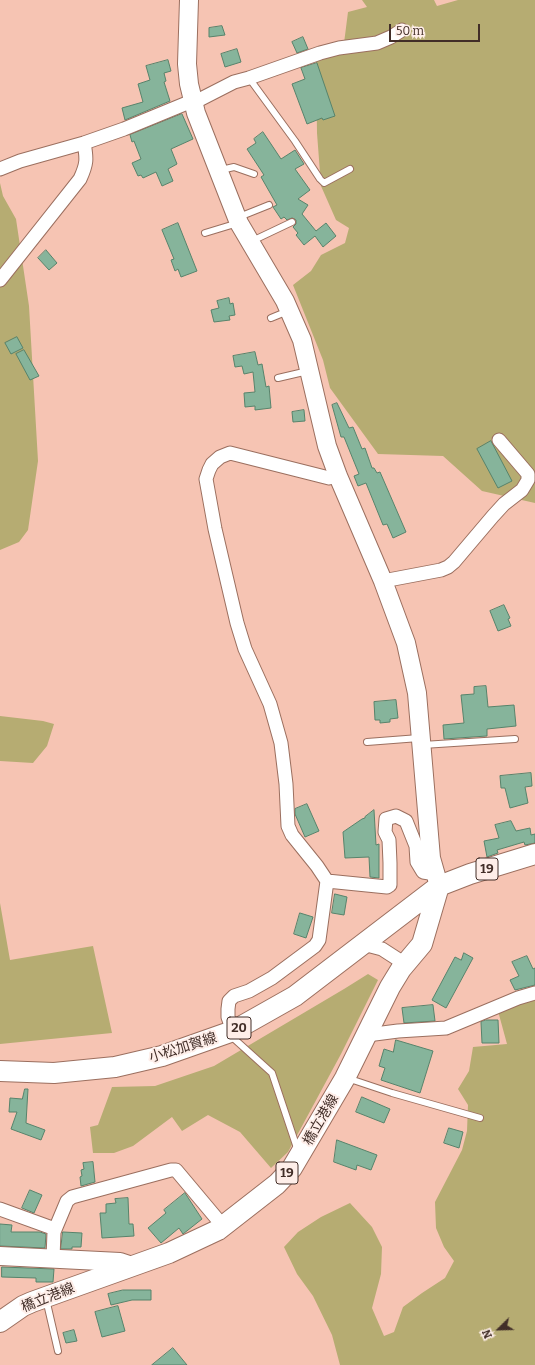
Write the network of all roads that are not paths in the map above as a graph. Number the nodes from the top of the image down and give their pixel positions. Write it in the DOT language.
graph roads {
  1 [pos="189,0"];
  2 [pos="402,30"];
  3 [pos="249,78"];
  4 [pos="192,102"];
  5 [pos="84,143"];
  6 [pos="0,169"];
  7 [pos="350,169"];
  8 [pos="219,171"];
  9 [pos="254,174"];
  10 [pos="269,205"];
  11 [pos="238,220"];
  12 [pos="292,222"];
  13 [pos="205,233"];
  14 [pos="250,242"];
  15 [pos="0,280"];
  16 [pos="289,311"];
  17 [pos="271,318"];
  18 [pos="310,370"];
  19 [pos="278,378"];
  20 [pos="499,440"];
  21 [pos="338,476"];
  22 [pos="383,581"];
  23 [pos="515,739"];
  24 [pos="421,741"];
  25 [pos="367,742"];
  26 [pos="535,854"];
  27 [pos="437,880"];
  28 [pos="327,881"];
  29 [pos="363,944"];
  30 [pos="401,969"];
  31 [pos="535,992"];
  32 [pos="231,1032"];
  33 [pos="367,1035"];
  34 [pos="0,1071"];
  35 [pos="345,1078"];
  36 [pos="480,1118"];
  37 [pos="300,1156"];
  38 [pos="0,1208"];
  39 [pos="223,1226"];
  40 [pos="55,1229"];
  41 [pos="0,1256"];
  42 [pos="53,1258"];
  43 [pos="132,1266"];
  44 [pos="45,1298"];
  45 [pos="0,1322"];
  46 [pos="58,1351"];
  1 -- 4 [label="street"];
  2 -- 3 [label="street"];
  3 -- 4 [label="street"];
  3 -- 7 [label="lane"];
  4 -- 5 [label="street"];
  4 -- 8 [label="street"];
  5 -- 6 [label="street"];
  5 -- 15 [label="street"];
  8 -- 9 [label="lane"];
  8 -- 11 [label="street"];
  10 -- 11 [label="lane"];
  11 -- 13 [label="lane"];
  11 -- 14 [label="street"];
  12 -- 14 [label="lane"];
  14 -- 16 [label="street"];
  16 -- 17 [label="lane"];
  16 -- 18 [label="street"];
  18 -- 19 [label="lane"];
  18 -- 21 [label="street"];
  20 -- 22 [label="street"];
  21 -- 22 [label="street"];
  21 -- 28 [label="street"];
  22 -- 24 [label="street"];
  23 -- 24 [label="lane"];
  24 -- 25 [label="lane"];
  24 -- 27 [label="street"];
  26 -- 27 [label="main road, 19"];
  27 -- 28 [label="street"];
  27 -- 29 [label="main road, 小松加賀線 / 20"];
  27 -- 30 [label="main road, 橋立港線 / 19"];
  28 -- 32 [label="street"];
  29 -- 30 [label="street"];
  29 -- 32 [label="main road, 小松加賀線 / 20"];
  30 -- 33 [label="main road, 橋立港線 / 19"];
  31 -- 33 [label="street"];
  32 -- 34 [label="main road, 小松加賀線 / 20"];
  32 -- 37 [label="lane"];
  33 -- 35 [label="main road, 橋立港線 / 19"];
  35 -- 36 [label="lane"];
  35 -- 37 [label="main road, 橋立港線 / 19"];
  37 -- 39 [label="main road, 橋立港線 / 19"];
  38 -- 40 [label="street"];
  39 -- 40 [label="street"];
  39 -- 43 [label="main road, 橋立港線 / 19"];
  40 -- 42 [label="street"];
  41 -- 42 [label="street"];
  42 -- 43 [label="street"];
  43 -- 44 [label="main road, 橋立港線 / 19"];
  44 -- 45 [label="main road, 橋立港線 / 19"];
  44 -- 46 [label="lane"];
}
